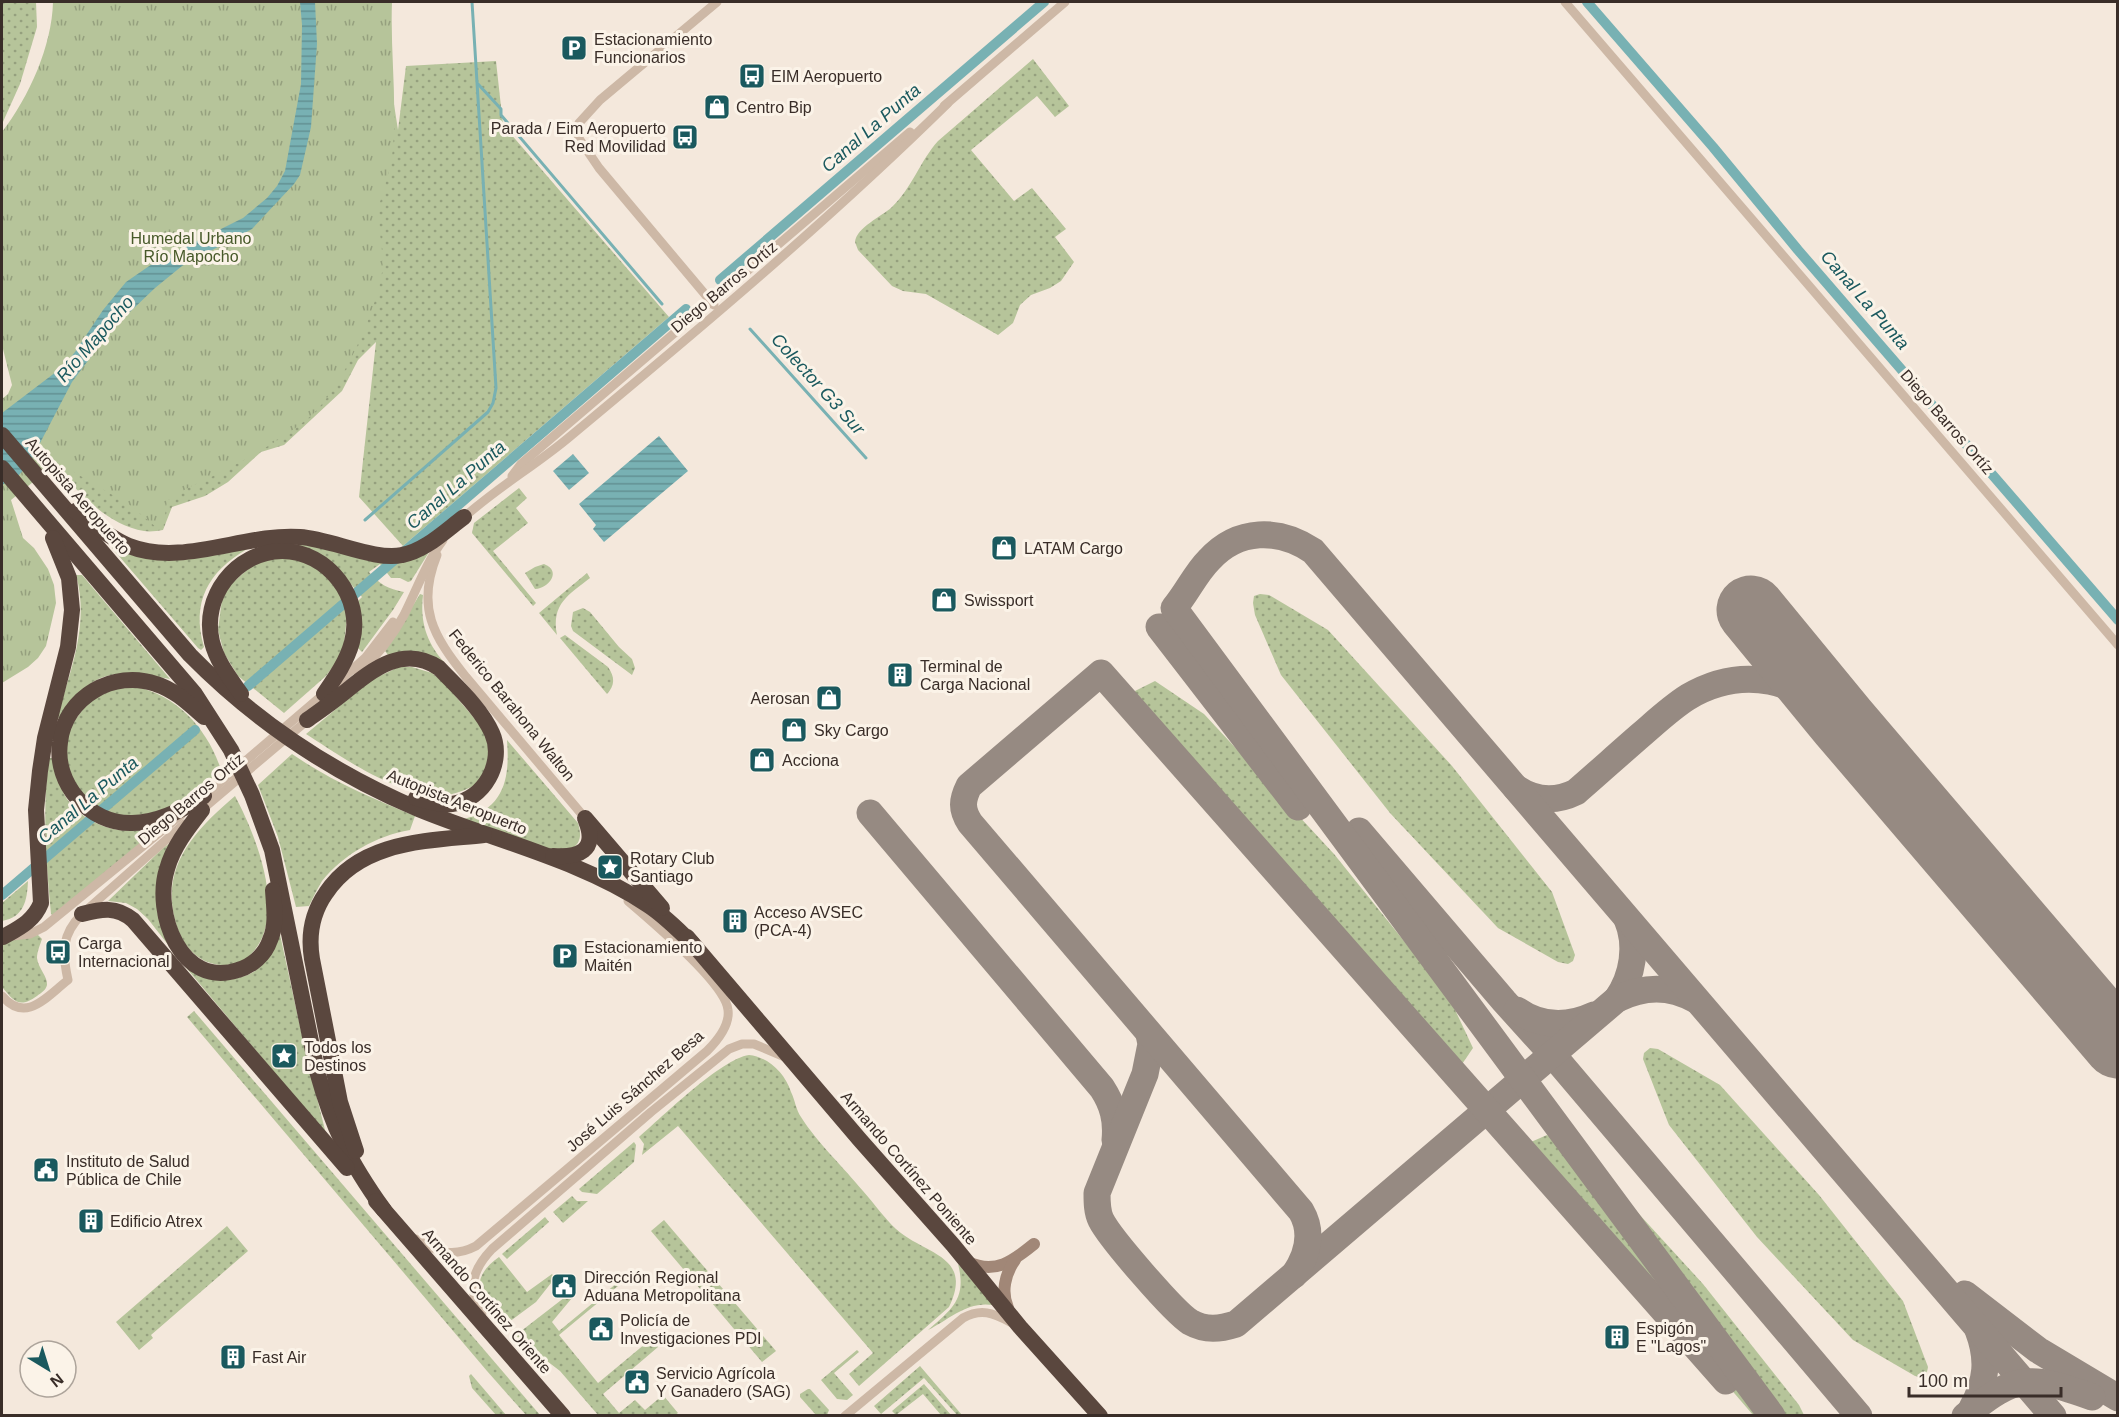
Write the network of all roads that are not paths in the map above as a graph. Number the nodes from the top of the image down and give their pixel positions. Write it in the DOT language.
graph roads {
  1 [pos="717,2"];
  2 [pos="1065,2"];
  3 [pos="1565,2"];
  4 [pos="948,103"];
  5 [pos="711,302"];
  6 [pos="717,313"];
  7 [pos="2,435"];
  8 [pos="2,468"];
  9 [pos="508,481"];
  10 [pos="51,493"];
  11 [pos="36,509"];
  12 [pos="464,517"];
  13 [pos="446,536"];
  14 [pos="415,590"];
  15 [pos="2118,645"];
  16 [pos="324,694"];
  17 [pos="307,720"];
  18 [pos="267,723"];
  19 [pos="222,734"];
  20 [pos="364,784"];
  21 [pos="203,803"];
  22 [pos="585,818"];
  23 [pos="488,835"];
  24 [pos="272,850"];
  25 [pos="543,855"];
  26 [pos="608,883"];
  27 [pos="82,914"];
  28 [pos="2,937"];
  29 [pos="693,944"];
  30 [pos="2,996"];
  31 [pos="794,1062"];
  32 [pos="384,1210"];
  33 [pos="400,1229"];
  34 [pos="1034,1244"];
  35 [pos="1016,1258"];
  36 [pos="966,1261"];
  37 [pos="1015,1321"];
  38 [pos="508,1352"];
  39 [pos="1099,1414"];
  40 [pos="563,1416"];
  41 [pos="845,1416"];
  1 -- 5 [label="street"];
  2 -- 4 [label="street, Diego Barros Ortíz"];
  3 -- 15 [label="street, Diego Barros Ortíz"];
  4 -- 5 [label="street, Diego Barros Ortíz"];
  4 -- 6 [label="street, Diego Barros Ortíz"];
  5 -- 6 [label="street"];
  5 -- 9 [label="street, Diego Barros Ortíz"];
  6 -- 9 [label="street, Diego Barros Ortíz"];
  7 -- 10 [label="highway, Autopista Aeropuerto"];
  8 -- 11 [label="highway"];
  9 -- 12 [label="street, Diego Barros Ortíz"];
  10 -- 12 [label="highway"];
  10 -- 18 [label="highway, Autopista Aeropuerto"];
  11 -- 19 [label="highway"];
  11 -- 28 [label="highway"];
  12 -- 13 [label="street, Diego Barros Ortíz"];
  13 -- 14 [label="street, Diego Barros Ortíz"];
  13 -- 22 [label="street, Federico Barahona Walton"];
  14 -- 16 [label="street, Diego Barros Ortíz"];
  14 -- 17 [label="street, Diego Barros Ortíz"];
  16 -- 18 [label="highway"];
  16 -- 21 [label="street, Diego Barros Ortíz"];
  17 -- 20 [label="highway"];
  17 -- 21 [label="street, Diego Barros Ortíz"];
  18 -- 20 [label="highway, Autopista Aeropuerto"];
  19 -- 21 [label="highway"];
  19 -- 24 [label="highway"];
  20 -- 23 [label="highway, Autopista Aeropuerto"];
  21 -- 24 [label="highway"];
  21 -- 27 [label="street, Diego Barros Ortíz"];
  21 -- 28 [label="street, Diego Barros Ortíz"];
  22 -- 25 [label="highway"];
  22 -- 29 [label="highway"];
  23 -- 25 [label="highway, Autopista Aeropuerto"];
  23 -- 33 [label="highway"];
  24 -- 32 [label="highway"];
  25 -- 26 [label="highway, Autopista Aeropuerto"];
  26 -- 29 [label="highway, Autopista Aeropuerto"];
  26 -- 33 [label="street, José Luis Sánchez Besa"];
  27 -- 30 [label="street, Diego Barros Ortíz"];
  27 -- 32 [label="highway"];
  29 -- 31 [label="highway, Armando Cortínez Poniente"];
  31 -- 36 [label="highway, Armando Cortínez Poniente"];
  31 -- 38 [label="street, José Luis Sánchez Besa"];
  32 -- 33 [label="highway, Armando Cortínez Oriente"];
  33 -- 38 [label="highway, Armando Cortínez Oriente"];
  34 -- 35 [label="street"];
  35 -- 36 [label="street"];
  35 -- 37 [label="street"];
  36 -- 37 [label="highway, Armando Cortínez Poniente"];
  37 -- 39 [label="highway, Armando Cortínez Poniente"];
  37 -- 41 [label="street"];
  38 -- 40 [label="highway, Armando Cortínez Oriente"];
}
